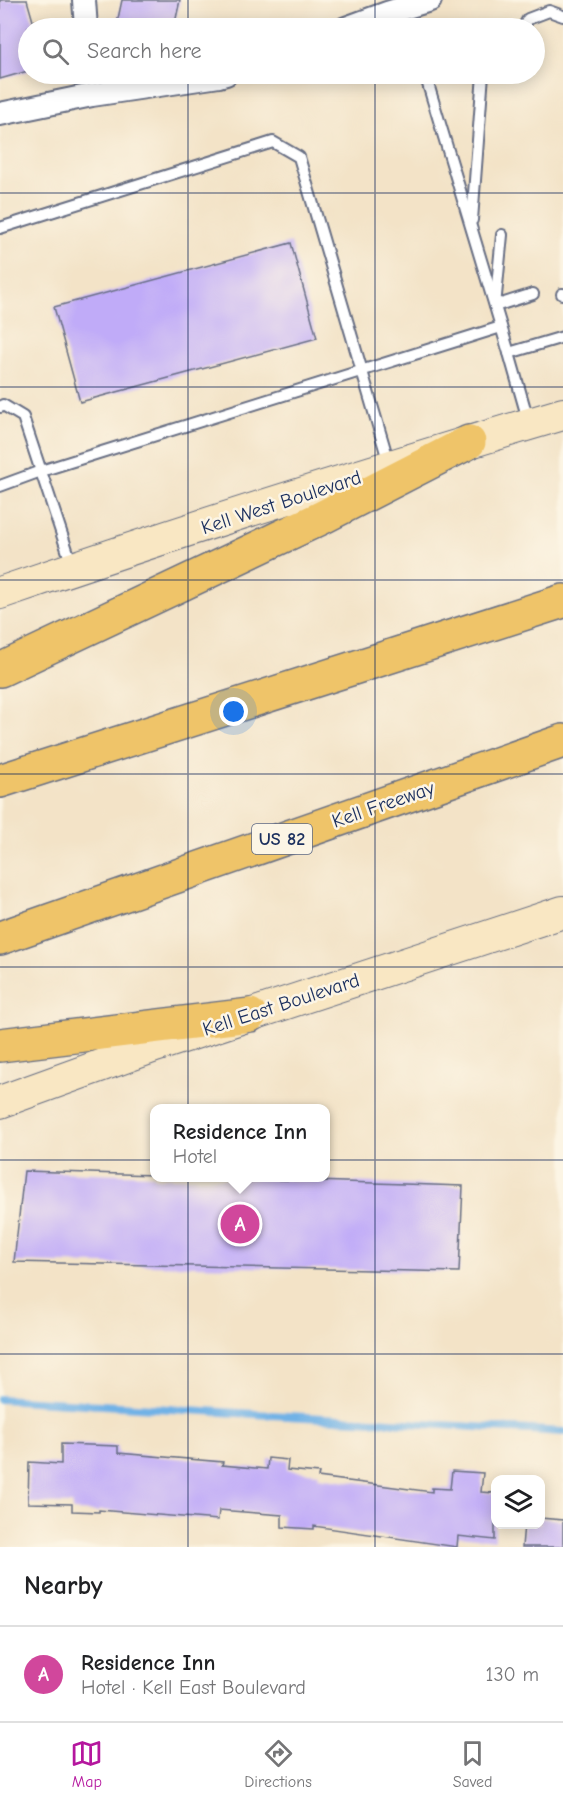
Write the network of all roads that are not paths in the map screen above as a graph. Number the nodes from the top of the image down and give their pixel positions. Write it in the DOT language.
graph roads {
  1 [pos="84,0"];
  2 [pos="430,0"];
  3 [pos="388,6"];
  4 [pos="563,16"];
  5 [pos="85,18"];
  6 [pos="365,18"];
  7 [pos="530,18"];
  8 [pos="91,84"];
  9 [pos="428,84"];
  10 [pos="482,84"];
  11 [pos="0,114"];
  12 [pos="0,228"];
  13 [pos="472,228"];
  14 [pos="502,236"];
  15 [pos="532,294"];
  16 [pos="495,306"];
  17 [pos="501,327"];
  18 [pos="563,337"];
  19 [pos="509,353"];
  20 [pos="362,370"];
  21 [pos="0,406"];
  22 [pos="563,414"];
  23 [pos="530,424"];
  24 [pos="469,442"];
  25 [pos="390,467"];
  26 [pos="41,471"];
  27 [pos="0,486"];
  28 [pos="73,568"];
  29 [pos="0,593"];
  30 [pos="563,601"];
  31 [pos="0,670"];
  32 [pos="563,741"];
  33 [pos="0,781"];
  34 [pos="563,912"];
  35 [pos="0,938"];
  36 [pos="250,1015"];
  37 [pos="0,1045"];
  38 [pos="0,1102"];
  1 -- 5 [label="street"];
  2 -- 3 [label="street"];
  3 -- 6 [label="street"];
  4 -- 7 [label="lane"];
  8 -- 11 [label="street"];
  9 -- 13 [label="lane"];
  10 -- 13 [label="lane"];
  12 -- 20 [label="lane"];
  13 -- 16 [label="lane"];
  14 -- 16 [label="lane"];
  15 -- 16 [label="lane"];
  16 -- 17 [label="lane"];
  17 -- 19 [label="lane"];
  17 -- 20 [label="lane"];
  18 -- 19 [label="lane"];
  19 -- 23 [label="lane"];
  20 -- 25 [label="lane"];
  20 -- 26 [label="lane"];
  21 -- 26 [label="lane"];
  22 -- 23 [label="main road, Kell West Boulevard"];
  23 -- 24 [label="main road, Kell West Boulevard"];
  24 -- 25 [label="main road, Kell West Boulevard"];
  24 -- 31 [label="highway"];
  25 -- 28 [label="main road, Kell West Boulevard"];
  26 -- 27 [label="lane"];
  26 -- 28 [label="lane"];
  28 -- 29 [label="main road, Kell West Boulevard"];
  30 -- 33 [label="highway"];
  32 -- 35 [label="highway, Kell Freeway / US 82"];
  34 -- 36 [label="main road, Kell East Boulevard"];
  36 -- 37 [label="highway"];
  36 -- 38 [label="main road, Kell East Boulevard"];
}
